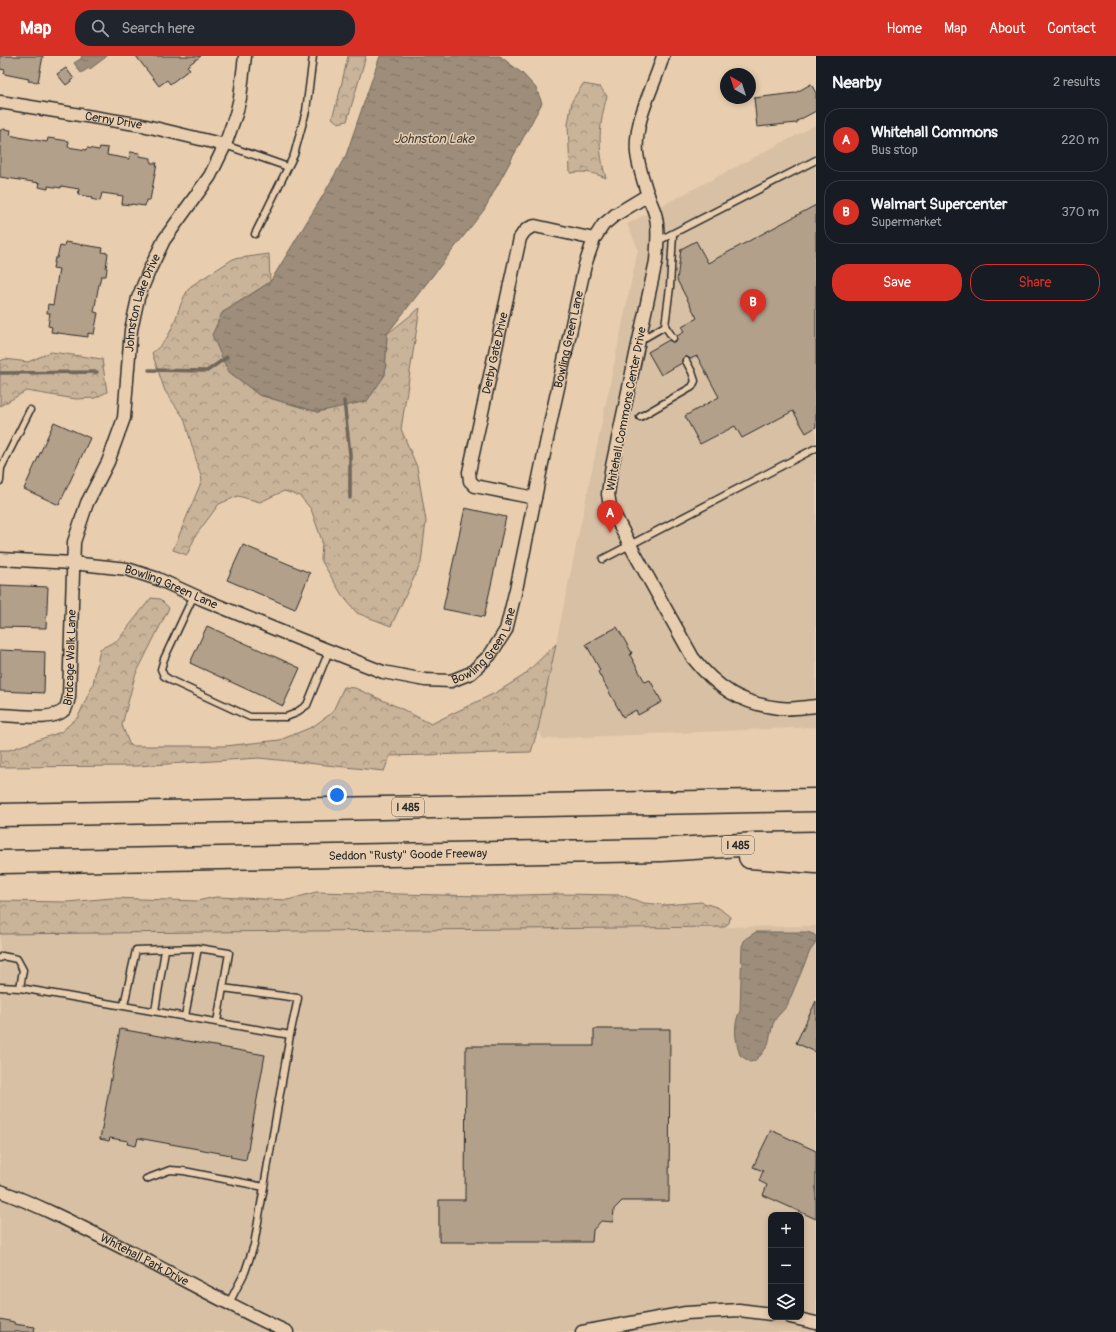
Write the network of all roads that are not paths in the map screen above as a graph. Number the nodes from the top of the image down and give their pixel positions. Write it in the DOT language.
graph roads {
  1 [pos="245,56"];
  2 [pos="313,56"];
  3 [pos="663,56"];
  4 [pos="0,102"];
  5 [pos="225,145"];
  6 [pos="816,160"];
  7 [pos="288,167"];
  8 [pos="648,196"];
  9 [pos="255,234"];
  10 [pos="673,234"];
  11 [pos="594,239"];
  12 [pos="658,241"];
  13 [pos="665,326"];
  14 [pos="673,338"];
  15 [pos="639,341"];
  16 [pos="686,361"];
  17 [pos="30,410"];
  18 [pos="640,417"];
  19 [pos="816,448"];
  20 [pos="0,468"];
  21 [pos="0,481"];
  22 [pos="534,498"];
  23 [pos="630,545"];
  24 [pos="0,559"];
  25 [pos="603,559"];
  26 [pos="72,563"];
  27 [pos="194,595"];
  28 [pos="329,651"];
  29 [pos="816,706"];
  30 [pos="0,715"];
  31 [pos="816,800"];
  32 [pos="0,815"];
  33 [pos="816,844"];
  34 [pos="661,850"];
  35 [pos="0,862"];
  36 [pos="816,862"];
  37 [pos="198,948"];
  38 [pos="165,950"];
  39 [pos="0,958"];
  40 [pos="0,987"];
  41 [pos="20,988"];
  42 [pos="223,988"];
  43 [pos="124,1005"];
  44 [pos="155,1011"];
  45 [pos="185,1016"];
  46 [pos="217,1022"];
  47 [pos="290,1035"];
  48 [pos="146,1179"];
  49 [pos="264,1187"];
  50 [pos="0,1191"];
  51 [pos="229,1304"];
  52 [pos="768,1314"];
  53 [pos="801,1320"];
  54 [pos="816,1324"];
  55 [pos="287,1332"];
  56 [pos="582,1332"];
  1 -- 5 [label="street, Johnston Lake Drive"];
  2 -- 7 [label="lane"];
  3 -- 8 [label="street, Whitehall Commons Center Drive"];
  4 -- 5 [label="street, Cerny Drive"];
  5 -- 7 [label="lane"];
  5 -- 26 [label="street, Johnston Lake Drive"];
  6 -- 10 [label="lane"];
  7 -- 9 [label="lane"];
  8 -- 11 [label="street, Bowling Green Lane"];
  8 -- 12 [label="street, Whitehall Commons Center Drive"];
  10 -- 12 [label="lane"];
  10 -- 13 [label="lane"];
  11 -- 22 [label="street, Bowling Green Lane"];
  11 -- 22 [label="street, Derby Gate Drive"];
  12 -- 15 [label="street, Whitehall Commons Center Drive"];
  13 -- 14 [label="lane"];
  13 -- 15 [label="lane"];
  15 -- 23 [label="street, Whitehall Commons Center Drive"];
  16 -- 18 [label="lane"];
  17 -- 20 [label="lane"];
  19 -- 23 [label="lane"];
  20 -- 21 [label="lane"];
  22 -- 28 [label="street, Bowling Green Lane"];
  23 -- 25 [label="lane"];
  23 -- 29 [label="street, Whitehall Commons Center Drive"];
  24 -- 26 [label="street, Bowling Green Lane"];
  26 -- 27 [label="street, Bowling Green Lane"];
  26 -- 30 [label="street, Birdcage Walk Lane"];
  27 -- 28 [label="street, Bowling Green Lane"];
  27 -- 28 [label="lane"];
  31 -- 32 [label="highway, I 485"];
  33 -- 34 [label="highway, Seddon \"Rusty\" Goode Freeway / I 485"];
  34 -- 35 [label="highway, Seddon \"Rusty\" Goode Freeway / I 485"];
  34 -- 36 [label="highway"];
  37 -- 38 [label="lane"];
  37 -- 42 [label="lane"];
  37 -- 45 [label="lane"];
  38 -- 43 [label="lane"];
  38 -- 44 [label="lane"];
  39 -- 41 [label="lane"];
  40 -- 41 [label="lane"];
  41 -- 43 [label="lane"];
  42 -- 46 [label="lane"];
  42 -- 47 [label="lane"];
  43 -- 44 [label="lane"];
  44 -- 45 [label="lane"];
  45 -- 46 [label="lane"];
  46 -- 47 [label="lane"];
  47 -- 49 [label="lane"];
  48 -- 49 [label="lane"];
  49 -- 51 [label="lane"];
  50 -- 51 [label="street, Whitehall Park Drive"];
  51 -- 55 [label="street, Whitehall Park Drive"];
  52 -- 56 [label="street"];
  53 -- 54 [label="street"];
}
